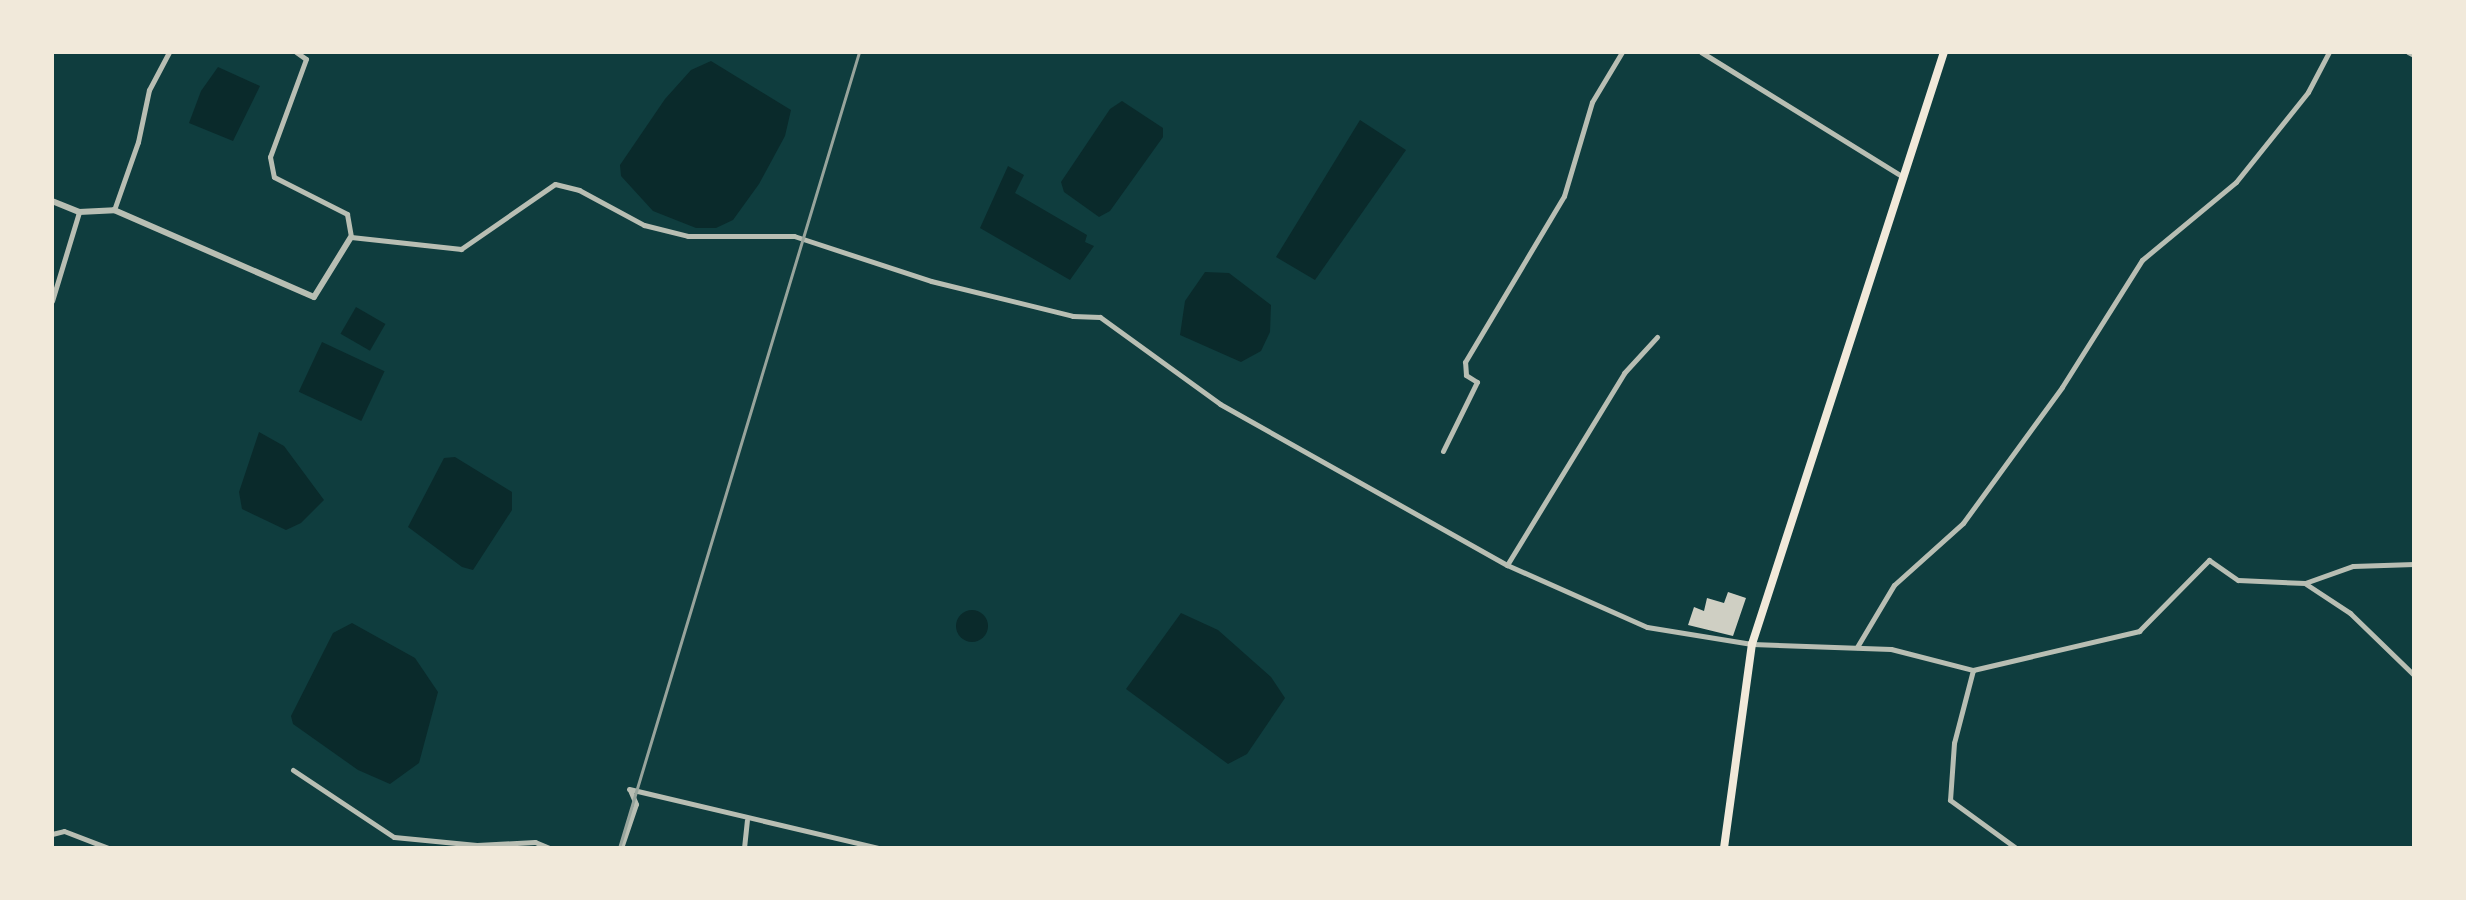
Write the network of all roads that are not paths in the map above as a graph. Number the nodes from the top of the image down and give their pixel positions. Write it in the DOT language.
graph roads {
  1 [pos="169,52"];
  2 [pos="296,52"];
  3 [pos="1622,52"];
  4 [pos="1701,52"];
  5 [pos="1944,52"];
  6 [pos="2329,52"];
  7 [pos="2408,52"];
  8 [pos="2414,55"];
  9 [pos="1902,176"];
  10 [pos="52,201"];
  11 [pos="114,210"];
  12 [pos="79,212"];
  13 [pos="351,237"];
  14 [pos="52,301"];
  15 [pos="1657,337"];
  16 [pos="1443,451"];
  17 [pos="2414,564"];
  18 [pos="1507,565"];
  19 [pos="2305,583"];
  20 [pos="1752,644"];
  21 [pos="1857,647"];
  22 [pos="1973,670"];
  23 [pos="2414,675"];
  24 [pos="293,770"];
  25 [pos="747,820"];
  26 [pos="52,834"];
  27 [pos="108,848"];
  28 [pos="549,848"];
  29 [pos="621,848"];
  30 [pos="744,848"];
  31 [pos="878,848"];
  32 [pos="1724,848"];
  33 [pos="2016,848"];
  1 -- 11 [label="street"];
  2 -- 13 [label="street"];
  3 -- 16 [label="street"];
  4 -- 9 [label="street"];
  5 -- 9 [label="main road"];
  6 -- 21 [label="street"];
  7 -- 8 [label="street"];
  9 -- 20 [label="main road"];
  10 -- 12 [label="street"];
  11 -- 12 [label="street"];
  11 -- 13 [label="street"];
  12 -- 14 [label="street"];
  13 -- 18 [label="street"];
  15 -- 18 [label="street"];
  17 -- 19 [label="street"];
  18 -- 20 [label="street"];
  19 -- 22 [label="street"];
  19 -- 23 [label="street"];
  20 -- 21 [label="street"];
  20 -- 32 [label="main road"];
  21 -- 22 [label="street"];
  22 -- 33 [label="street"];
  24 -- 28 [label="street"];
  25 -- 29 [label="street"];
  25 -- 30 [label="street"];
  25 -- 31 [label="street"];
  26 -- 27 [label="street"];
}
